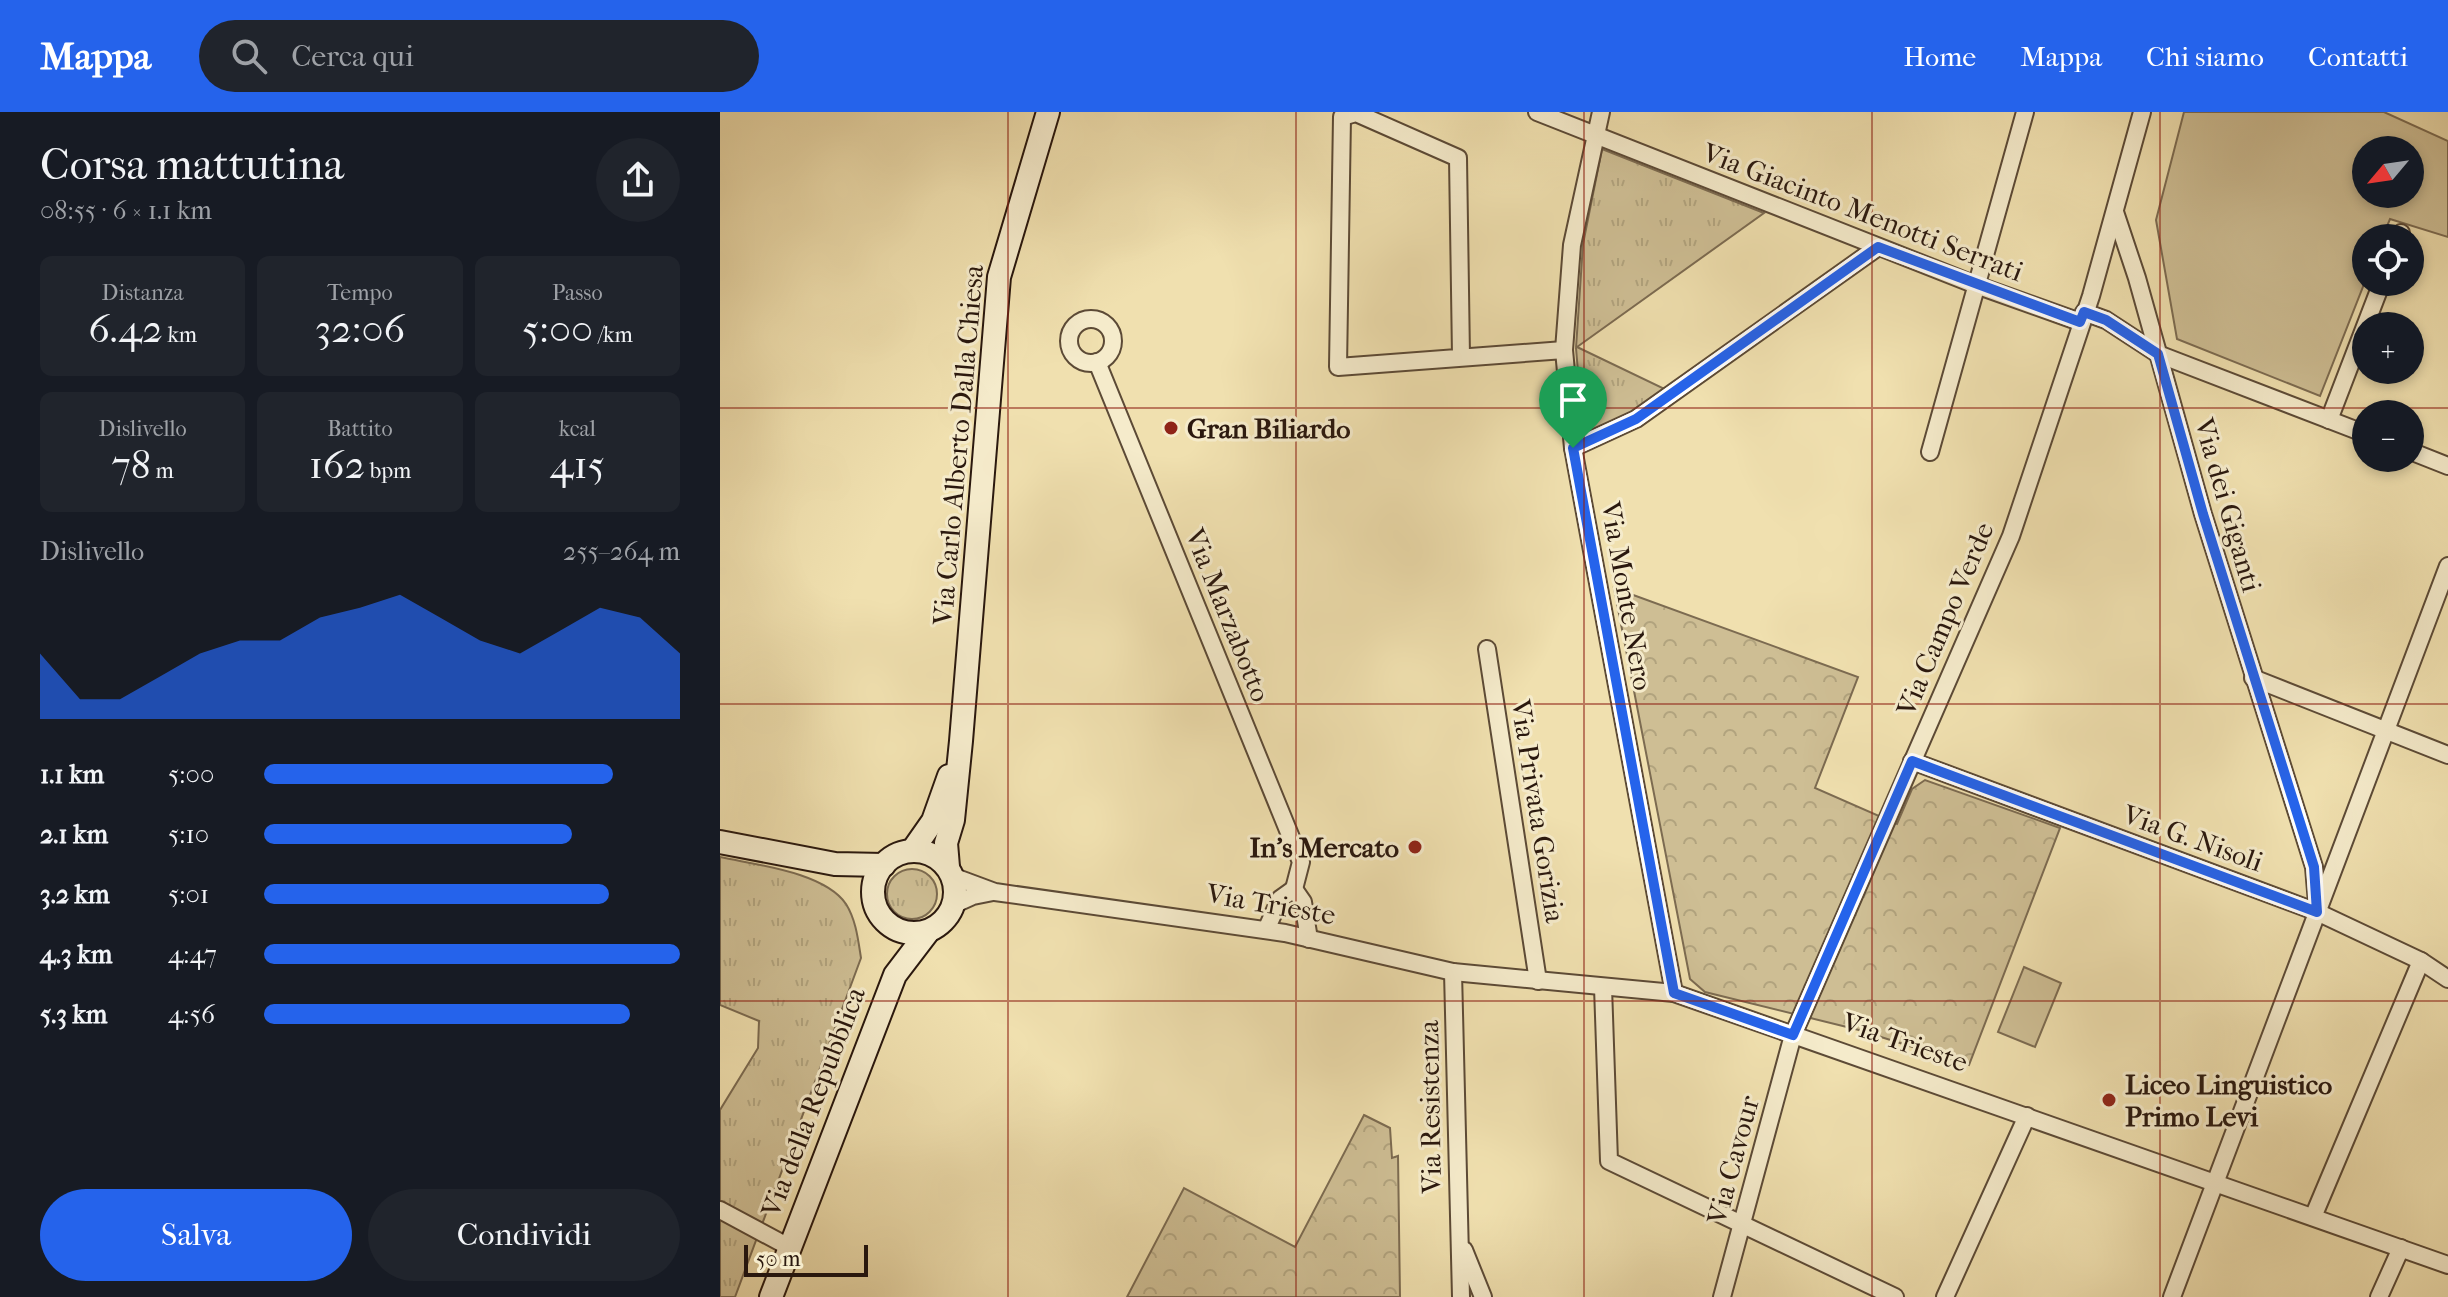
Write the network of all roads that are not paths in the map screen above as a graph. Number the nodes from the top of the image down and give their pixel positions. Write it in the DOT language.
graph roads {
  1 [pos="1048,112"];
  2 [pos="1537,112"];
  3 [pos="1601,112"];
  4 [pos="2025,112"];
  5 [pos="2142,112"];
  6 [pos="1594,134"];
  7 [pos="2115,212"];
  8 [pos="1878,247"];
  9 [pos="1976,285"];
  10 [pos="2377,296"];
  11 [pos="2082,317"];
  12 [pos="2106,320"];
  13 [pos="2150,324"];
  14 [pos="1564,350"];
  15 [pos="2158,354"];
  16 [pos="1461,356"];
  17 [pos="1097,362"];
  18 [pos="2329,420"];
  19 [pos="2352,429"];
  20 [pos="1573,448"];
  21 [pos="1930,452"];
  22 [pos="2424,457"];
  23 [pos="2448,466"];
  24 [pos="2448,566"];
  25 [pos="1487,649"];
  26 [pos="2253,678"];
  27 [pos="2388,732"];
  28 [pos="961,741"];
  29 [pos="2448,755"];
  30 [pos="1912,761"];
  31 [pos="720,842"];
  32 [pos="912,851"];
  33 [pos="835,864"];
  34 [pos="884,865"];
  35 [pos="950,872"];
  36 [pos="1294,889"];
  37 [pos="995,892"];
  38 [pos="873,894"];
  39 [pos="953,905"];
  40 [pos="2317,912"];
  41 [pos="893,928"];
  42 [pos="1266,930"];
  43 [pos="927,933"];
  44 [pos="1309,939"];
  45 [pos="2421,961"];
  46 [pos="1453,972"];
  47 [pos="895,975"];
  48 [pos="2448,979"];
  49 [pos="1538,981"];
  50 [pos="1603,987"];
  51 [pos="1674,993"];
  52 [pos="1793,1035"];
  53 [pos="2027,1116"];
  54 [pos="2215,1182"];
  55 [pos="720,1210"];
  56 [pos="2313,1217"];
  57 [pos="1742,1227"];
  58 [pos="1459,1240"];
  59 [pos="789,1247"];
  60 [pos="2401,1248"];
  61 [pos="2448,1265"];
  62 [pos="771,1297"];
  63 [pos="1461,1297"];
  64 [pos="1483,1297"];
  65 [pos="1722,1297"];
  66 [pos="1895,1297"];
  67 [pos="1945,1297"];
  68 [pos="2172,1297"];
  69 [pos="2379,1297"];
  1 -- 28 [label="street, Via Carlo Alberto Dalla Chiesa"];
  2 -- 6 [label="street, Via Giacinto Menotti Serrati"];
  3 -- 6 [label="street, Via Monte Nero"];
  4 -- 9 [label="street"];
  5 -- 7 [label="street"];
  6 -- 8 [label="street, Via Giacinto Menotti Serrati"];
  6 -- 14 [label="street, Via Monte Nero"];
  7 -- 11 [label="street, Via Campo Verde"];
  7 -- 13 [label="street, Via dei Giganti"];
  8 -- 9 [label="street, Via Giacinto Menotti Serrati"];
  8 -- 20 [label="street"];
  9 -- 11 [label="street, Via Giacinto Menotti Serrati"];
  9 -- 21 [label="street"];
  10 -- 18 [label="street"];
  11 -- 12 [label="street, Via Giacinto Menotti Serrati"];
  11 -- 30 [label="street, Via Campo Verde"];
  12 -- 13 [label="street, Via Giacinto Menotti Serrati"];
  12 -- 15 [label="street, Via Giacinto Menotti Serrati"];
  13 -- 15 [label="street, Via dei Giganti"];
  14 -- 16 [label="street"];
  14 -- 20 [label="street, Via Monte Nero"];
  15 -- 18 [label="street, Via Giacinto Menotti Serrati"];
  15 -- 26 [label="street, Via dei Giganti"];
  16 -- 16 [label="street"];
  17 -- 36 [label="street, Via Marzabotto"];
  18 -- 19 [label="street, Via Giacinto Menotti Serrati"];
  20 -- 51 [label="street, Via Monte Nero"];
  22 -- 23 [label="street"];
  24 -- 27 [label="street"];
  25 -- 49 [label="street, Via Privata Gorizia"];
  26 -- 27 [label="street"];
  26 -- 40 [label="street, Via dei Giganti"];
  27 -- 29 [label="street"];
  27 -- 40 [label="street"];
  28 -- 32 [label="street, Via Carlo Alberto Dalla Chiesa"];
  28 -- 35 [label="street, Via Carlo Alberto Dalla Chiesa"];
  30 -- 40 [label="street, Via G. Nisoli"];
  30 -- 52 [label="street, Via Campo Verde"];
  31 -- 33 [label="street"];
  32 -- 34 [label="street"];
  32 -- 35 [label="street"];
  33 -- 34 [label="street"];
  33 -- 38 [label="street"];
  34 -- 38 [label="street"];
  35 -- 37 [label="street, Via Trieste"];
  35 -- 39 [label="street"];
  36 -- 42 [label="street"];
  36 -- 44 [label="street"];
  37 -- 39 [label="street, Via Trieste"];
  37 -- 42 [label="street, Via Trieste"];
  38 -- 41 [label="street"];
  39 -- 43 [label="street"];
  40 -- 45 [label="street, Via G. Nisoli"];
  40 -- 54 [label="street"];
  41 -- 43 [label="street"];
  41 -- 47 [label="street, Via della Repubblica"];
  42 -- 44 [label="street, Via Trieste"];
  43 -- 47 [label="street, Via della Repubblica"];
  44 -- 46 [label="street, Via Trieste"];
  45 -- 48 [label="street, Via G. Nisoli"];
  45 -- 56 [label="street"];
  46 -- 49 [label="street, Via Trieste"];
  46 -- 58 [label="street, Via Resistenza"];
  47 -- 59 [label="street, Via della Repubblica"];
  49 -- 50 [label="street, Via Trieste"];
  50 -- 51 [label="street, Via Trieste"];
  50 -- 57 [label="street"];
  51 -- 52 [label="street, Via Trieste"];
  52 -- 53 [label="street, Via Trieste"];
  52 -- 57 [label="street, Via Cavour"];
  53 -- 54 [label="street, Via Trieste"];
  53 -- 67 [label="street"];
  54 -- 56 [label="street, Via Trieste"];
  54 -- 68 [label="street"];
  55 -- 59 [label="street"];
  56 -- 60 [label="street, Via Trieste"];
  57 -- 65 [label="street, Via Cavour"];
  57 -- 66 [label="street"];
  58 -- 63 [label="street, Via Resistenza"];
  58 -- 64 [label="street, Via Resistenza"];
  59 -- 62 [label="street, Via della Repubblica"];
  60 -- 61 [label="street, Via Trieste"];
  60 -- 69 [label="street"];
}
